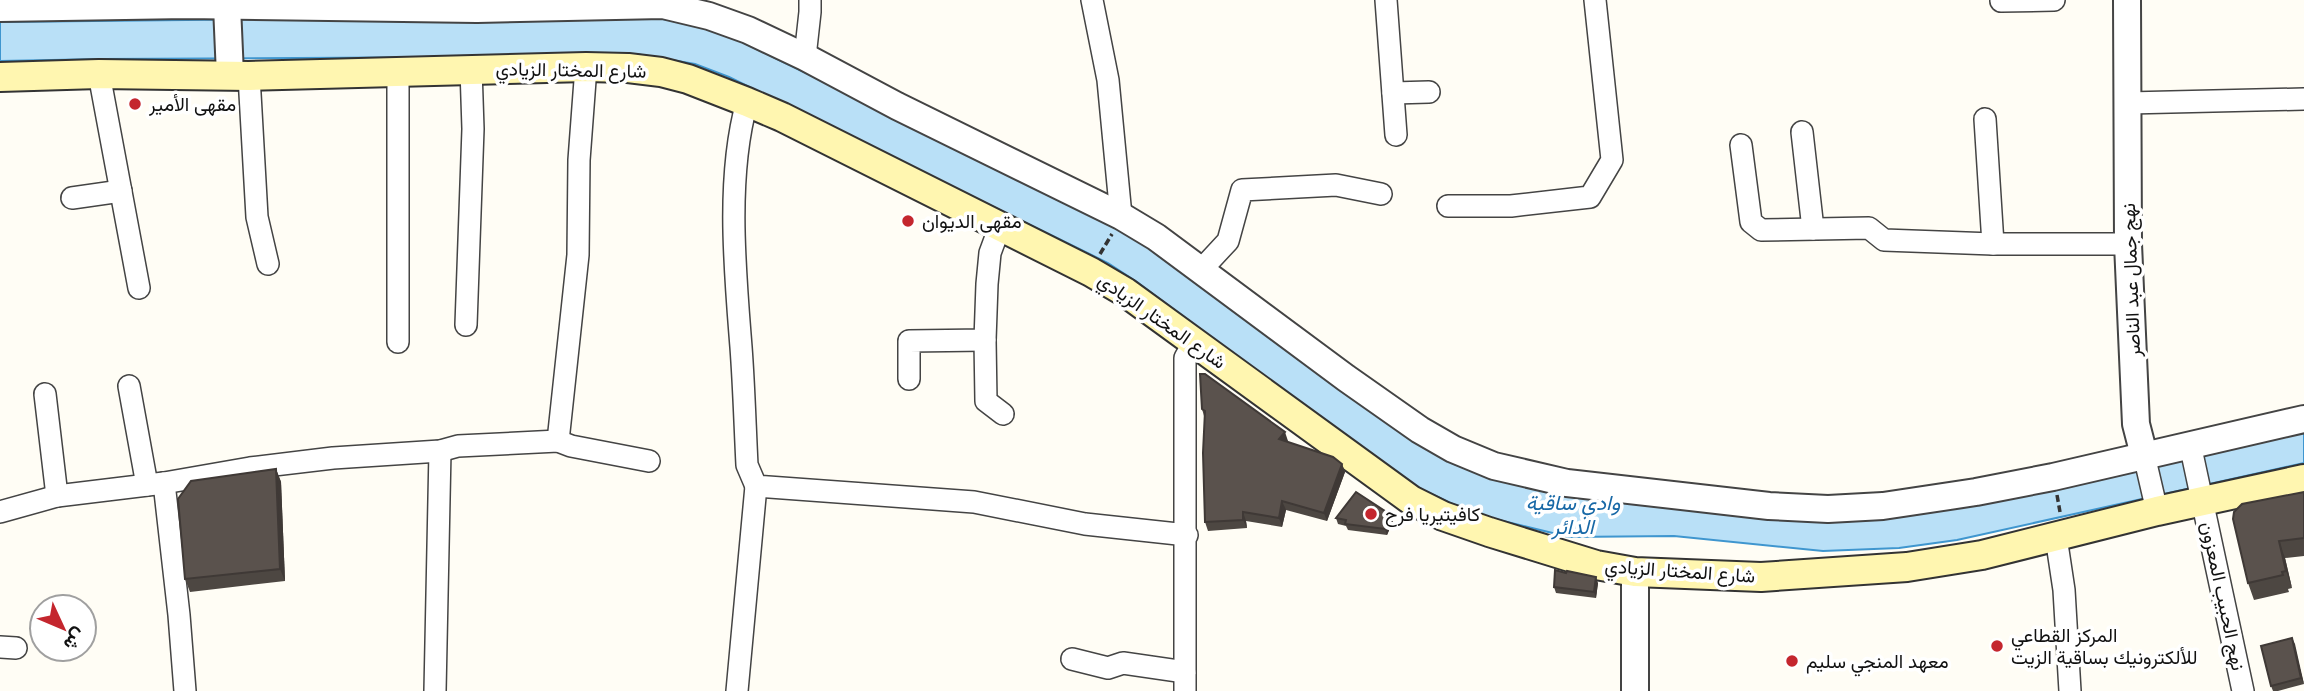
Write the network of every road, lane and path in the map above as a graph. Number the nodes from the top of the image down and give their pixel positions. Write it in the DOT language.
graph roads {
  1 [pos="810,0"];
  2 [pos="1091,0"];
  3 [pos="1386,0"];
  4 [pos="1595,0"];
  5 [pos="2054,0"];
  6 [pos="2127,0"];
  7 [pos="2001,1"];
  8 [pos="227,3"];
  9 [pos="478,4"];
  10 [pos="0,8"];
  11 [pos="805,57"];
  12 [pos="586,67"];
  13 [pos="471,69"];
  14 [pos="398,72"];
  15 [pos="99,74"];
  16 [pos="239,75"];
  17 [pos="0,77"];
  18 [pos="1429,92"];
  19 [pos="1393,93"];
  20 [pos="2304,99"];
  21 [pos="747,103"];
  22 [pos="2128,103"];
  23 [pos="1985,119"];
  24 [pos="1802,132"];
  25 [pos="1396,135"];
  26 [pos="1741,145"];
  27 [pos="121,191"];
  28 [pos="1381,194"];
  29 [pos="72,198"];
  30 [pos="1448,206"];
  31 [pos="1121,216"];
  32 [pos="1000,226"];
  33 [pos="1813,229"];
  34 [pos="1993,244"];
  35 [pos="2128,244"];
  36 [pos="268,264"];
  37 [pos="1200,270"];
  38 [pos="1091,272"];
  39 [pos="139,288"];
  40 [pos="466,325"];
  41 [pos="985,340"];
  42 [pos="398,342"];
  43 [pos="1194,342"];
  44 [pos="909,379"];
  45 [pos="129,386"];
  46 [pos="45,394"];
  47 [pos="1003,414"];
  48 [pos="2304,419"];
  49 [pos="558,441"];
  50 [pos="2190,447"];
  51 [pos="440,451"];
  52 [pos="2145,458"];
  53 [pos="649,461"];
  54 [pos="2304,479"];
  55 [pos="155,484"];
  56 [pos="2054,484"];
  57 [pos="756,486"];
  58 [pos="2201,494"];
  59 [pos="57,496"];
  60 [pos="2156,504"];
  61 [pos="0,512"];
  62 [pos="2059,528"];
  63 [pos="1187,535"];
  64 [pos="1635,572"];
  65 [pos="1072,659"];
  66 [pos="1185,681"];
  67 [pos="185,691"];
  68 [pos="435,691"];
  69 [pos="737,691"];
  70 [pos="1636,691"];
  71 [pos="2070,691"];
  72 [pos="2243,691"];
  1 -- 11 [label="street"];
  2 -- 31 [label="street"];
  3 -- 19 [label="street"];
  4 -- 30 [label="street"];
  5 -- 7 [label="street"];
  6 -- 22 [label="street, نهج جمال عبد الناصر"];
  8 -- 9 [label="street"];
  8 -- 10 [label="street"];
  8 -- 16 [label="street"];
  9 -- 11 [label="street"];
  11 -- 31 [label="street"];
  12 -- 13 [label="main road, شارع المختار الزيادي"];
  12 -- 21 [label="main road, شارع المختار الزيادي"];
  12 -- 49 [label="street"];
  13 -- 14 [label="main road, شارع المختار الزيادي"];
  13 -- 40 [label="street"];
  14 -- 16 [label="main road, شارع المختار الزيادي"];
  14 -- 42 [label="street"];
  15 -- 16 [label="main road, شارع المختار الزيادي"];
  15 -- 17 [label="main road, شارع المختار الزيادي"];
  15 -- 27 [label="street"];
  16 -- 36 [label="street"];
  18 -- 19 [label="street"];
  19 -- 25 [label="street"];
  20 -- 22 [label="street"];
  21 -- 32 [label="main road, شارع المختار الزيادي"];
  21 -- 57 [label="street"];
  22 -- 35 [label="street, نهج جمال عبد الناصر"];
  23 -- 34 [label="street"];
  24 -- 33 [label="street"];
  26 -- 33 [label="street"];
  27 -- 29 [label="street"];
  27 -- 39 [label="street"];
  28 -- 37 [label="street"];
  31 -- 37 [label="street"];
  31 -- 38 [label="path"];
  32 -- 38 [label="main road, شارع المختار الزيادي"];
  32 -- 41 [label="street"];
  33 -- 34 [label="street"];
  34 -- 35 [label="street"];
  35 -- 52 [label="street, نهج جمال عبد الناصر"];
  37 -- 52 [label="street"];
  38 -- 43 [label="main road, شارع المختار الزيادي"];
  41 -- 44 [label="street"];
  41 -- 47 [label="street"];
  43 -- 63 [label="street"];
  43 -- 64 [label="main road, شارع المختار الزيادي"];
  45 -- 55 [label="street"];
  46 -- 59 [label="street"];
  48 -- 50 [label="street"];
  49 -- 51 [label="street"];
  49 -- 53 [label="street"];
  50 -- 52 [label="street"];
  50 -- 58 [label="street, نهج الحبيب المعزون"];
  51 -- 55 [label="street"];
  51 -- 68 [label="street"];
  52 -- 60 [label="street"];
  54 -- 58 [label="main road, شارع المختار الزيادي"];
  55 -- 59 [label="street"];
  55 -- 67 [label="street"];
  56 -- 62 [label="path"];
  57 -- 63 [label="street"];
  57 -- 69 [label="street"];
  58 -- 60 [label="main road, شارع المختار الزيادي"];
  58 -- 72 [label="street, نهج الحبيب المعزون"];
  59 -- 61 [label="street"];
  60 -- 62 [label="main road, شارع المختار الزيادي"];
  62 -- 64 [label="main road, شارع المختار الزيادي"];
  62 -- 71 [label="street"];
  63 -- 66 [label="street"];
  64 -- 70 [label="street"];
  65 -- 66 [label="street"];
}
